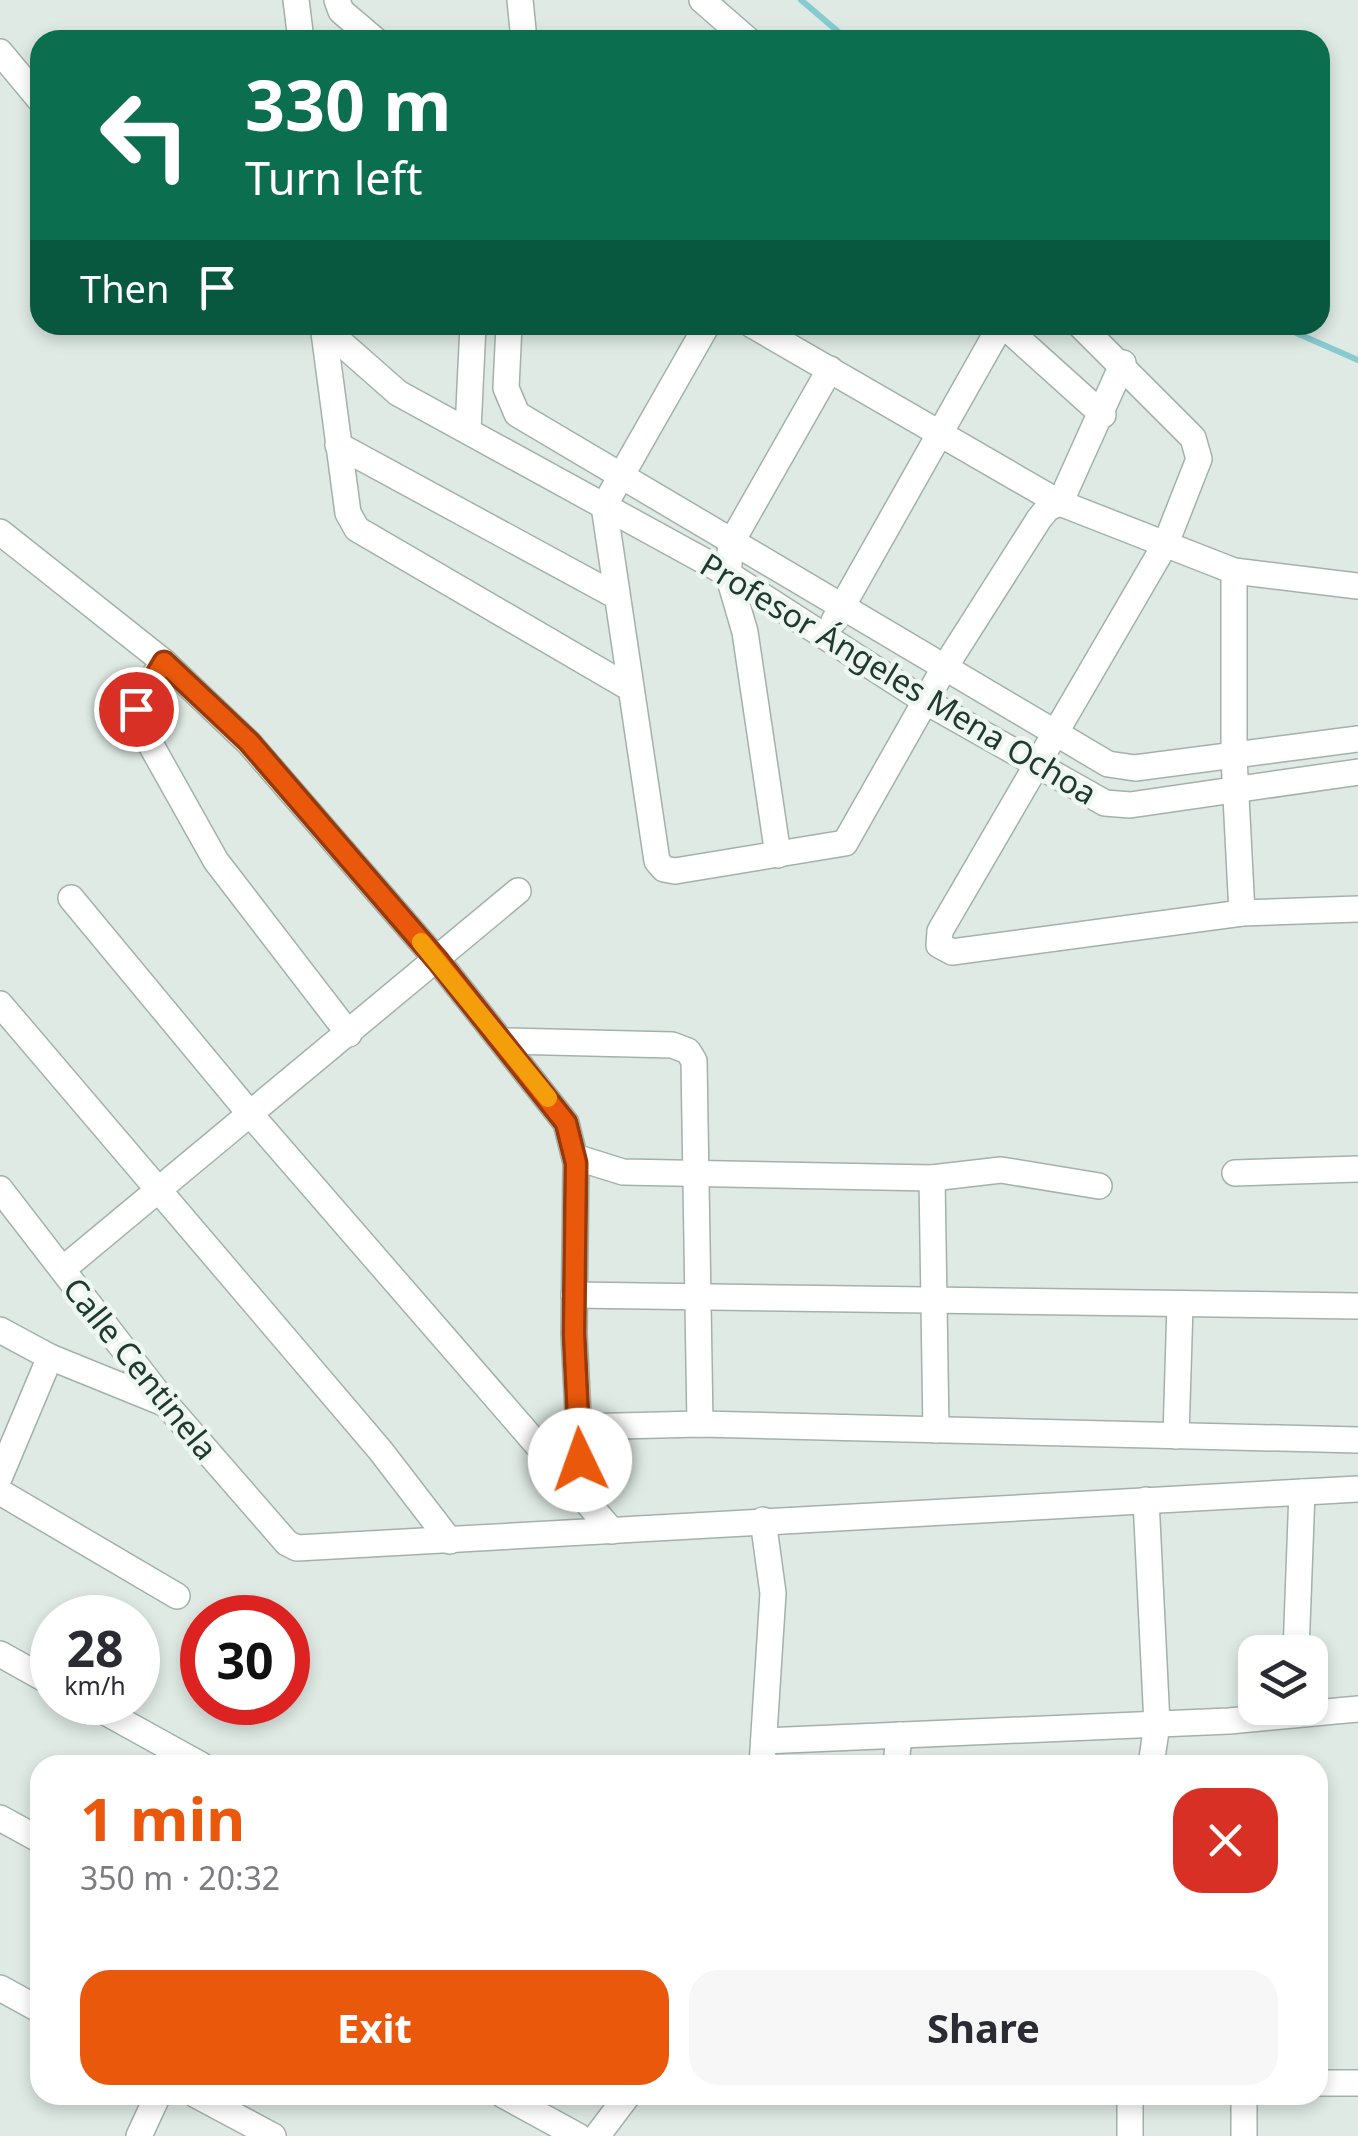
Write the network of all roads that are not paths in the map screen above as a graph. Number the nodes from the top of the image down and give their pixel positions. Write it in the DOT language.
graph roads {
  1 [pos="296,0"];
  2 [pos="338,0"];
  3 [pos="520,0"];
  4 [pos="702,0"];
  5 [pos="300,30"];
  6 [pos="362,30"];
  7 [pos="523,30"];
  8 [pos="736,30"];
  9 [pos="0,52"];
  10 [pos="30,88"];
  11 [pos="324,335"];
  12 [pos="333,335"];
  13 [pos="473,335"];
  14 [pos="509,335"];
  15 [pos="701,335"];
  16 [pos="770,335"];
  17 [pos="996,335"];
  18 [pos="1013,335"];
  19 [pos="1091,335"];
  20 [pos="1123,363"];
  21 [pos="830,369"];
  22 [pos="1103,415"];
  23 [pos="468,430"];
  24 [pos="936,434"];
  25 [pos="338,445"];
  26 [pos="618,476"];
  27 [pos="1060,503"];
  28 [pos="604,506"];
  29 [pos="0,532"];
  30 [pos="731,544"];
  31 [pos="1166,544"];
  32 [pos="1234,571"];
  33 [pos="728,574"];
  34 [pos="1358,586"];
  35 [pos="616,596"];
  36 [pos="841,608"];
  37 [pos="824,639"];
  38 [pos="164,662"];
  39 [pos="943,670"];
  40 [pos="628,686"];
  41 [pos="925,700"];
  42 [pos="1054,735"];
  43 [pos="1358,739"];
  44 [pos="1234,758"];
  45 [pos="1034,766"];
  46 [pos="1358,772"];
  47 [pos="1236,789"];
  48 [pos="778,855"];
  49 [pos="518,892"];
  50 [pos="71,898"];
  51 [pos="1358,909"];
  52 [pos="1242,913"];
  53 [pos="438,961"];
  54 [pos="0,1004"];
  55 [pos="349,1034"];
  56 [pos="504,1041"];
  57 [pos="251,1116"];
  58 [pos="575,1157"];
  59 [pos="1358,1170"];
  60 [pos="1235,1173"];
  61 [pos="696,1175"];
  62 [pos="932,1178"];
  63 [pos="1099,1186"];
  64 [pos="0,1188"];
  65 [pos="156,1191"];
  66 [pos="63,1269"];
  67 [pos="574,1296"];
  68 [pos="700,1297"];
  69 [pos="936,1300"];
  70 [pos="1180,1304"];
  71 [pos="1358,1306"];
  72 [pos="0,1330"];
  73 [pos="50,1357"];
  74 [pos="166,1404"];
  75 [pos="700,1424"];
  76 [pos="578,1427"];
  77 [pos="936,1430"];
  78 [pos="1176,1436"];
  79 [pos="1358,1440"];
  80 [pos="0,1476"];
  81 [pos="1358,1489"];
  82 [pos="0,1492"];
  83 [pos="1302,1492"];
  84 [pos="582,1494"];
  85 [pos="1146,1500"];
  86 [pos="763,1520"];
  87 [pos="612,1531"];
  88 [pos="450,1540"];
  89 [pos="178,1596"];
  90 [pos="1297,1635"];
  91 [pos="0,1654"];
  92 [pos="30,1671"];
  93 [pos="1358,1709"];
  94 [pos="1328,1710"];
  95 [pos="1238,1717"];
  96 [pos="1157,1724"];
  97 [pos="129,1725"];
  98 [pos="899,1735"];
  99 [pos="763,1753"];
  100 [pos="183,1755"];
  101 [pos="897,1755"];
  102 [pos="1152,1755"];
  103 [pos="0,1818"];
  104 [pos="30,1834"];
  105 [pos="0,1988"];
  106 [pos="30,2004"];
  107 [pos="1328,2083"];
  108 [pos="1358,2084"];
  109 [pos="153,2105"];
  110 [pos="215,2105"];
  111 [pos="521,2105"];
  112 [pos="620,2105"];
  113 [pos="1130,2105"];
  114 [pos="1244,2105"];
  115 [pos="139,2136"];
  116 [pos="273,2136"];
  117 [pos="578,2136"];
  118 [pos="597,2136"];
  119 [pos="1130,2136"];
  120 [pos="1244,2136"];
  1 -- 5 [label="street"];
  2 -- 6 [label="street"];
  3 -- 7 [label="street"];
  4 -- 8 [label="street"];
  9 -- 10 [label="street"];
  11 -- 25 [label="street"];
  12 -- 23 [label="street, Profesor Ángeles Mena Ochoa"];
  13 -- 23 [label="street"];
  14 -- 26 [label="street, Profesor Ángeles Mena Ochoa"];
  15 -- 26 [label="street"];
  16 -- 21 [label="street"];
  17 -- 24 [label="street"];
  18 -- 22 [label="street"];
  19 -- 20 [label="street"];
  20 -- 22 [label="street"];
  20 -- 31 [label="street"];
  21 -- 24 [label="street"];
  21 -- 30 [label="street"];
  22 -- 27 [label="street"];
  23 -- 28 [label="street, Profesor Ángeles Mena Ochoa"];
  24 -- 27 [label="street"];
  24 -- 36 [label="street"];
  25 -- 35 [label="street"];
  25 -- 40 [label="street"];
  26 -- 28 [label="street"];
  26 -- 30 [label="street, Profesor Ángeles Mena Ochoa"];
  27 -- 31 [label="street"];
  27 -- 39 [label="street"];
  28 -- 33 [label="street, Profesor Ángeles Mena Ochoa"];
  28 -- 35 [label="street"];
  29 -- 38 [label="street"];
  30 -- 33 [label="street"];
  30 -- 36 [label="street, Profesor Ángeles Mena Ochoa"];
  31 -- 32 [label="street"];
  31 -- 42 [label="street"];
  32 -- 34 [label="street"];
  32 -- 44 [label="street"];
  33 -- 37 [label="street, Profesor Ángeles Mena Ochoa"];
  33 -- 48 [label="street"];
  35 -- 40 [label="street"];
  36 -- 37 [label="street"];
  36 -- 39 [label="street, Profesor Ángeles Mena Ochoa"];
  37 -- 41 [label="street, Profesor Ángeles Mena Ochoa"];
  38 -- 53 [label="street"];
  38 -- 55 [label="street"];
  39 -- 41 [label="street"];
  39 -- 42 [label="street, Profesor Ángeles Mena Ochoa"];
  40 -- 48 [label="street"];
  41 -- 45 [label="street, Profesor Ángeles Mena Ochoa"];
  41 -- 48 [label="street"];
  42 -- 44 [label="street, Profesor Ángeles Mena Ochoa"];
  42 -- 45 [label="street"];
  43 -- 44 [label="street, Profesor Ángeles Mena Ochoa"];
  44 -- 47 [label="street"];
  45 -- 47 [label="street, Profesor Ángeles Mena Ochoa"];
  45 -- 52 [label="street"];
  46 -- 47 [label="street, Profesor Ángeles Mena Ochoa"];
  47 -- 52 [label="street"];
  49 -- 53 [label="street"];
  50 -- 57 [label="street"];
  51 -- 52 [label="street"];
  53 -- 55 [label="street"];
  53 -- 56 [label="street"];
  54 -- 65 [label="street"];
  55 -- 57 [label="street"];
  56 -- 58 [label="street"];
  56 -- 61 [label="street"];
  57 -- 65 [label="street"];
  57 -- 84 [label="street"];
  58 -- 61 [label="street"];
  58 -- 67 [label="street"];
  59 -- 60 [label="street"];
  61 -- 62 [label="street"];
  61 -- 68 [label="street"];
  62 -- 63 [label="street"];
  62 -- 69 [label="street"];
  64 -- 66 [label="street, Calle Centinela"];
  65 -- 66 [label="street"];
  65 -- 88 [label="street"];
  66 -- 74 [label="street, Calle Centinela"];
  67 -- 68 [label="street"];
  67 -- 76 [label="street"];
  68 -- 69 [label="street"];
  68 -- 75 [label="street"];
  69 -- 70 [label="street"];
  69 -- 77 [label="street"];
  70 -- 71 [label="street"];
  70 -- 78 [label="street"];
  72 -- 73 [label="street"];
  73 -- 74 [label="street"];
  73 -- 80 [label="street"];
  74 -- 88 [label="street, Calle Centinela"];
  75 -- 76 [label="street"];
  75 -- 77 [label="street"];
  76 -- 84 [label="street"];
  77 -- 78 [label="street"];
  78 -- 79 [label="street"];
  81 -- 83 [label="street"];
  82 -- 89 [label="street"];
  83 -- 85 [label="street"];
  83 -- 90 [label="street"];
  84 -- 87 [label="street"];
  85 -- 86 [label="street"];
  85 -- 96 [label="street"];
  86 -- 87 [label="street"];
  86 -- 99 [label="street"];
  87 -- 88 [label="street"];
  91 -- 92 [label="street"];
  93 -- 94 [label="street"];
  95 -- 96 [label="street"];
  96 -- 98 [label="street"];
  96 -- 102 [label="street"];
  97 -- 100 [label="street"];
  98 -- 99 [label="street"];
  98 -- 101 [label="street"];
  103 -- 104 [label="street"];
  105 -- 106 [label="street"];
  107 -- 108 [label="street"];
  109 -- 115 [label="street"];
  110 -- 116 [label="street"];
  111 -- 117 [label="street"];
  112 -- 118 [label="street"];
  113 -- 119 [label="street"];
  114 -- 120 [label="street"];
}
